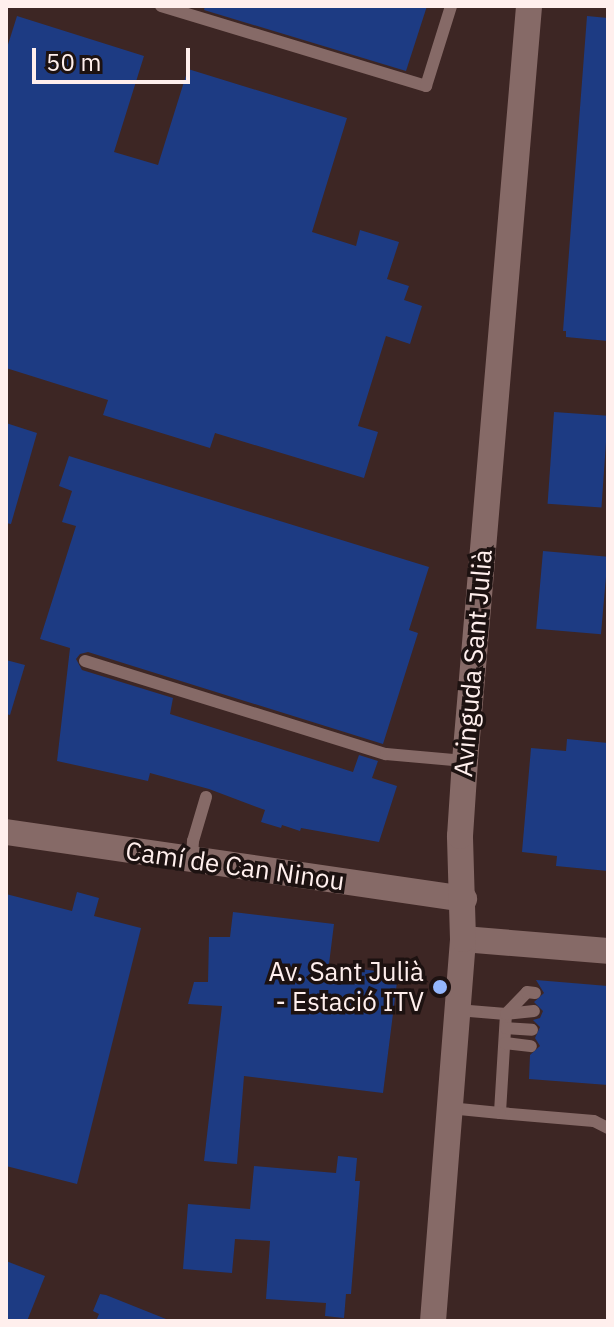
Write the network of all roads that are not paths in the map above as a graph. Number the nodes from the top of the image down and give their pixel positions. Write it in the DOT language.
graph roads {
  1 [pos="161,6"];
  2 [pos="451,6"];
  3 [pos="529,6"];
  4 [pos="85,661"];
  5 [pos="465,761"];
  6 [pos="206,797"];
  7 [pos="6,832"];
  8 [pos="192,859"];
  9 [pos="464,899"];
  10 [pos="463,939"];
  11 [pos="608,951"];
  12 [pos="535,993"];
  13 [pos="457,1010"];
  14 [pos="534,1011"];
  15 [pos="506,1014"];
  16 [pos="506,1028"];
  17 [pos="532,1030"];
  18 [pos="505,1043"];
  19 [pos="531,1046"];
  20 [pos="449,1108"];
  21 [pos="500,1113"];
  22 [pos="608,1128"];
  23 [pos="433,1321"];
  1 -- 2 [label="lane"];
  3 -- 5 [label="street, Avinguda Sant Julià"];
  4 -- 5 [label="lane"];
  5 -- 9 [label="street, Avinguda Sant Julià"];
  6 -- 8 [label="lane"];
  7 -- 8 [label="street, Camí de Can Ninou"];
  8 -- 9 [label="street, Camí de Can Ninou"];
  9 -- 10 [label="street, Avinguda Sant Julià"];
  10 -- 11 [label="street"];
  10 -- 13 [label="street, Avinguda Sant Julià"];
  12 -- 15 [label="lane"];
  13 -- 15 [label="lane"];
  13 -- 20 [label="street, Avinguda Sant Julià"];
  14 -- 15 [label="lane"];
  15 -- 16 [label="lane"];
  16 -- 17 [label="lane"];
  16 -- 18 [label="lane"];
  18 -- 19 [label="lane"];
  18 -- 21 [label="lane"];
  20 -- 21 [label="lane"];
  20 -- 23 [label="street, Avinguda Sant Julià"];
  21 -- 22 [label="lane"];
}
